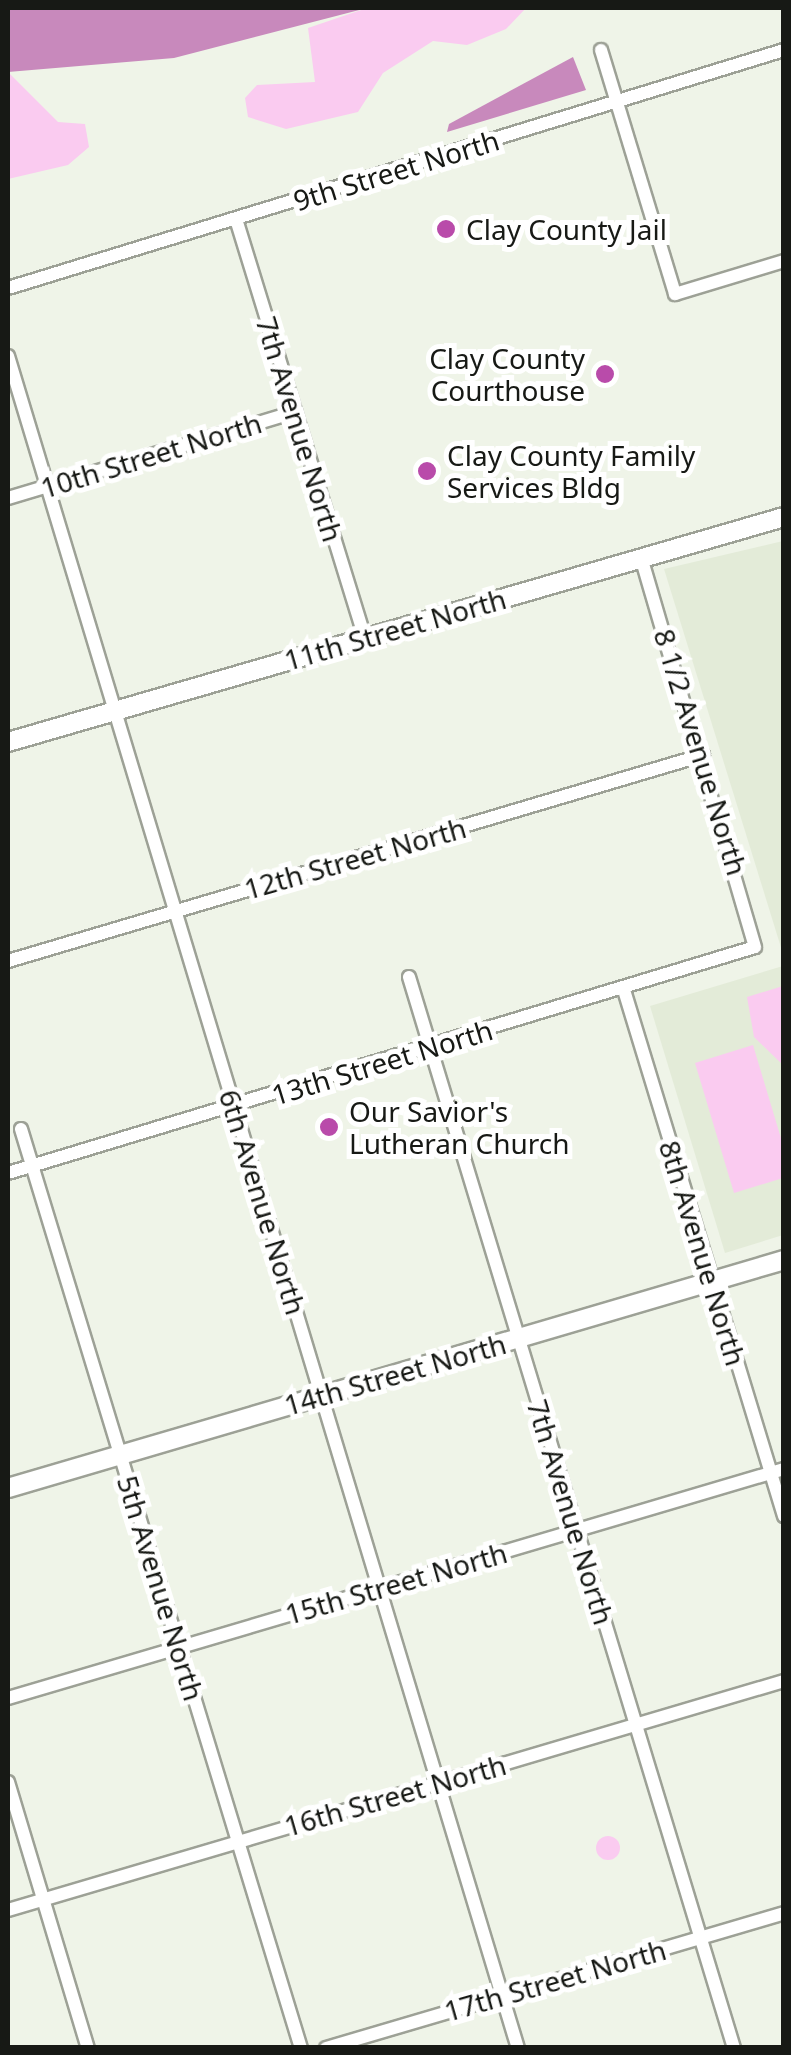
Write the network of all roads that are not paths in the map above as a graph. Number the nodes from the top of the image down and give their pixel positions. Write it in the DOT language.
graph roads {
  1 [pos="601,50"];
  2 [pos="784,50"];
  3 [pos="616,102"];
  4 [pos="236,219"];
  5 [pos="784,261"];
  6 [pos="8,288"];
  7 [pos="8,356"];
  8 [pos="295,412"];
  9 [pos="47,486"];
  10 [pos="8,498"];
  11 [pos="784,516"];
  12 [pos="641,558"];
  13 [pos="365,638"];
  14 [pos="114,711"];
  15 [pos="8,742"];
  16 [pos="703,755"];
  17 [pos="175,911"];
  18 [pos="755,947"];
  19 [pos="8,960"];
  20 [pos="409,976"];
  21 [pos="624,990"];
  22 [pos="430,1048"];
  23 [pos="234,1106"];
  24 [pos="20,1129"];
  25 [pos="32,1166"];
  26 [pos="8,1173"];
  27 [pos="784,1260"];
  28 [pos="712,1281"];
  29 [pos="518,1338"];
  30 [pos="321,1396"];
  31 [pos="120,1454"];
  32 [pos="777,1470"];
  33 [pos="8,1488"];
  34 [pos="784,1516"];
  35 [pos="576,1530"];
  36 [pos="379,1588"];
  37 [pos="179,1647"];
  38 [pos="784,1681"];
  39 [pos="8,1698"];
  40 [pos="636,1724"];
  41 [pos="8,1782"];
  42 [pos="438,1783"];
  43 [pos="238,1842"];
  44 [pos="43,1900"];
  45 [pos="8,1910"];
  46 [pos="784,1912"];
  47 [pos="700,1937"];
  48 [pos="502,1996"];
  49 [pos="88,2048"];
  50 [pos="301,2048"];
  51 [pos="326,2048"];
  52 [pos="518,2048"];
  53 [pos="734,2048"];
  1 -- 3 [label="street"];
  2 -- 3 [label="street, 9th Street North"];
  3 -- 4 [label="street, 9th Street North"];
  3 -- 5 [label="street"];
  4 -- 6 [label="street, 9th Street North"];
  4 -- 8 [label="street, 7th Avenue North"];
  7 -- 9 [label="street, 6th Avenue North"];
  8 -- 9 [label="street, 10th Street North"];
  8 -- 13 [label="street, 7th Avenue North"];
  9 -- 10 [label="street, 10th Street North"];
  9 -- 14 [label="street, 6th Avenue North"];
  11 -- 12 [label="street, 11th Street North"];
  12 -- 13 [label="street, 11th Street North"];
  12 -- 16 [label="street, 8 1/2 Avenue North"];
  13 -- 14 [label="street, 11th Street North"];
  14 -- 15 [label="street, 11th Street North"];
  14 -- 17 [label="street, 6th Avenue North"];
  16 -- 17 [label="street, 12th Street North"];
  16 -- 18 [label="street, 8 1/2 Avenue North"];
  17 -- 19 [label="street, 12th Street North"];
  17 -- 23 [label="street, 6th Avenue North"];
  18 -- 21 [label="street, 13th Street North"];
  20 -- 22 [label="street, 7th Avenue North"];
  21 -- 22 [label="street, 13th Street North"];
  21 -- 28 [label="street, 8th Avenue North"];
  22 -- 23 [label="street, 13th Street North"];
  22 -- 29 [label="street, 7th Avenue North"];
  23 -- 25 [label="street, 13th Street North"];
  23 -- 30 [label="street, 6th Avenue North"];
  24 -- 25 [label="street, 5th Avenue North"];
  25 -- 26 [label="street, 13th Street North"];
  25 -- 31 [label="street, 5th Avenue North"];
  27 -- 28 [label="street, 14th Street North"];
  28 -- 29 [label="street, 14th Street North"];
  28 -- 32 [label="street, 8th Avenue North"];
  29 -- 30 [label="street, 14th Street North"];
  29 -- 35 [label="street, 7th Avenue North"];
  30 -- 31 [label="street, 14th Street North"];
  30 -- 36 [label="street, 6th Avenue North"];
  31 -- 33 [label="street, 14th Street North"];
  31 -- 37 [label="street, 5th Avenue North"];
  32 -- 34 [label="street, 8th Avenue North"];
  32 -- 35 [label="street, 15th Street North"];
  35 -- 36 [label="street, 15th Street North"];
  35 -- 40 [label="street, 7th Avenue North"];
  36 -- 37 [label="street, 15th Street North"];
  36 -- 42 [label="street, 6th Avenue North"];
  37 -- 39 [label="street, 15th Street North"];
  37 -- 43 [label="street, 5th Avenue North"];
  38 -- 40 [label="street, 16th Street North"];
  40 -- 42 [label="street, 16th Street North"];
  40 -- 47 [label="street, 7th Avenue North"];
  41 -- 44 [label="street"];
  42 -- 43 [label="street, 16th Street North"];
  42 -- 48 [label="street, 6th Avenue North"];
  43 -- 44 [label="street, 16th Street North"];
  43 -- 50 [label="street, 5th Avenue North"];
  44 -- 45 [label="street, 16th Street North"];
  44 -- 49 [label="street"];
  46 -- 47 [label="street, 17th Street North"];
  47 -- 48 [label="street, 17th Street North"];
  47 -- 53 [label="street, 7th Avenue North"];
  48 -- 51 [label="street, 17th Street North"];
  48 -- 52 [label="street, 6th Avenue North"];
}
